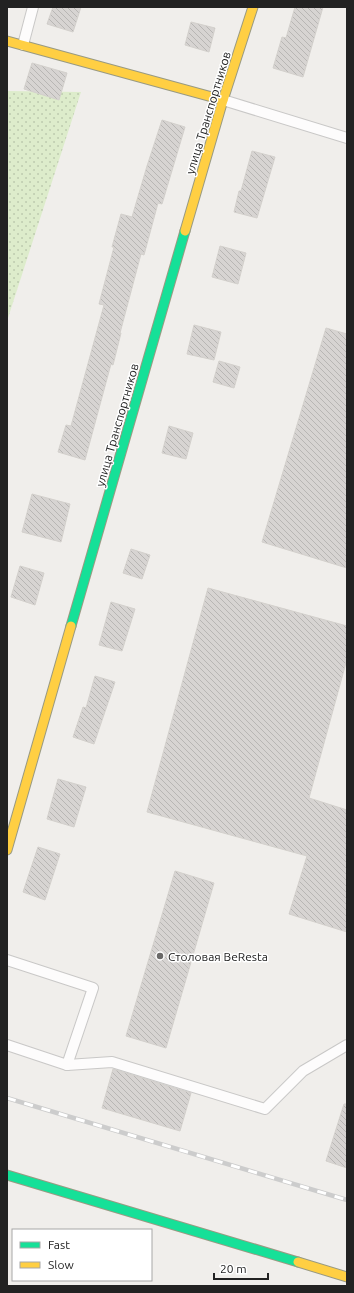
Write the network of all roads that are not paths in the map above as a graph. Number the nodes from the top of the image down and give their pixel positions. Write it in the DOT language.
graph roads {
  1 [pos="33,7"];
  2 [pos="253,7"];
  3 [pos="7,41"];
  4 [pos="23,45"];
  5 [pos="223,100"];
  6 [pos="347,138"];
  7 [pos="7,850"];
  8 [pos="7,960"];
  9 [pos="7,1045"];
  10 [pos="347,1045"];
  11 [pos="67,1065"];
  12 [pos="7,1175"];
  13 [pos="347,1277"];
  1 -- 4 [label="lane"];
  2 -- 5 [label="street, улица Транспортников"];
  3 -- 4 [label="street"];
  4 -- 5 [label="street"];
  5 -- 6 [label="lane"];
  5 -- 7 [label="street, улица Транспортников"];
  8 -- 11 [label="lane"];
  9 -- 11 [label="lane"];
  10 -- 11 [label="lane"];
  12 -- 13 [label="street"];
}
